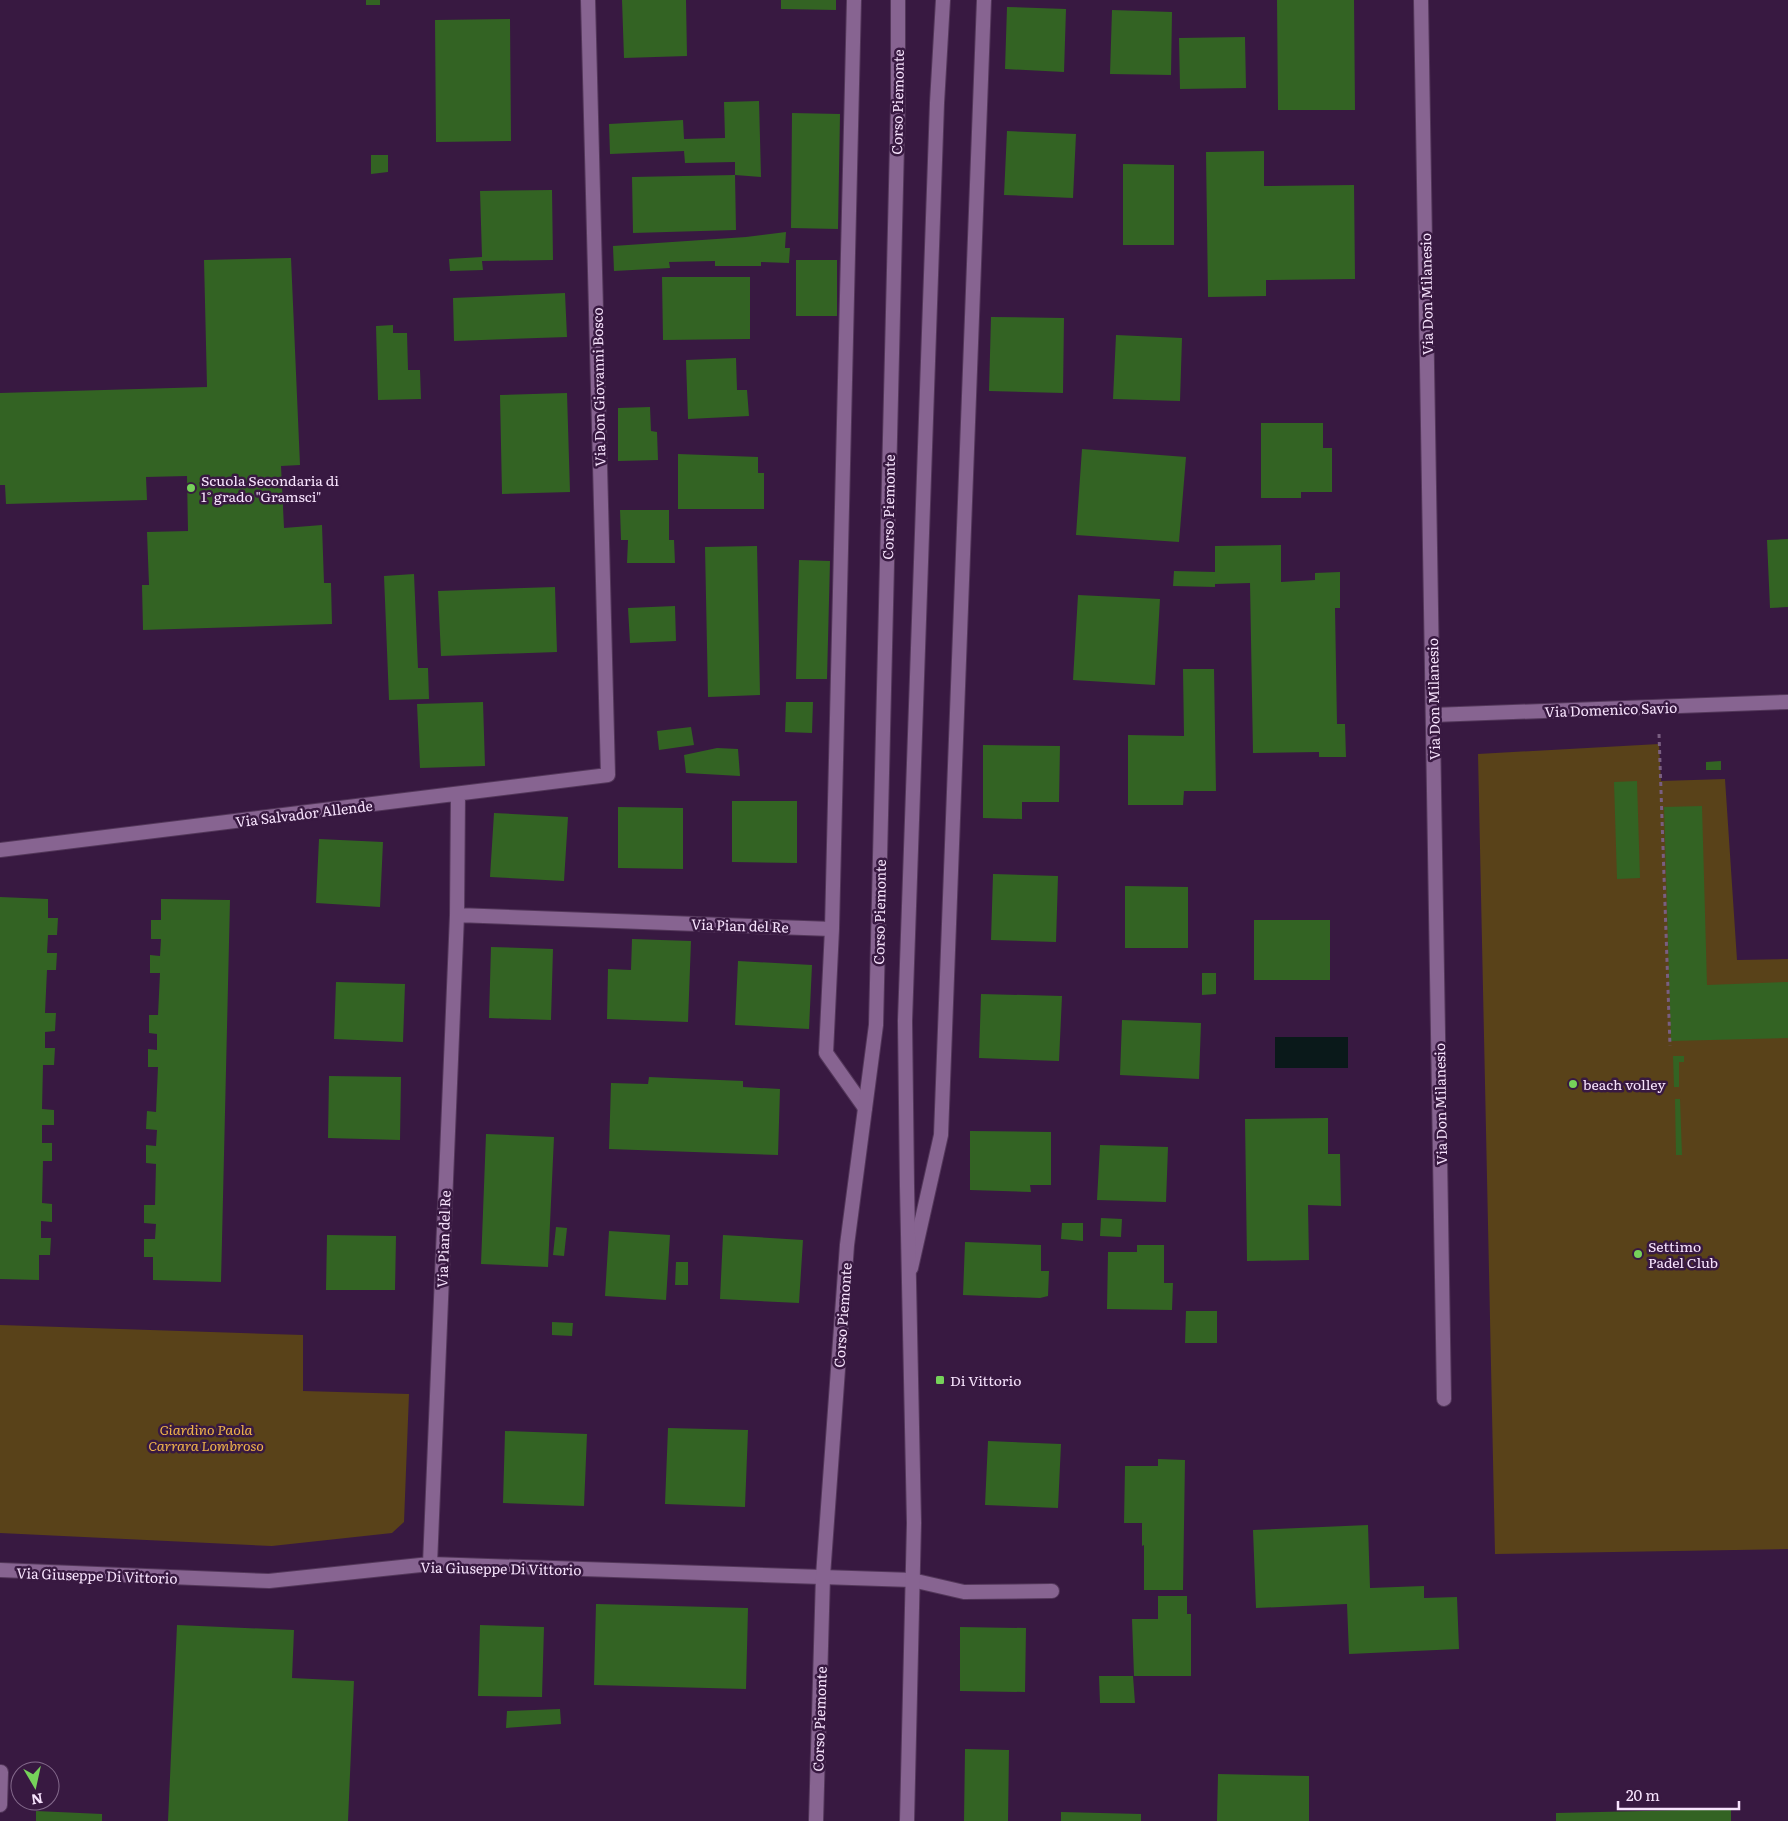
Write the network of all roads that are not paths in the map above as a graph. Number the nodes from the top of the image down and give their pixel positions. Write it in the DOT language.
graph roads {
  1 [pos="588,0"];
  2 [pos="854,0"];
  3 [pos="898,0"];
  4 [pos="943,0"];
  5 [pos="984,0"];
  6 [pos="1421,0"];
  7 [pos="1788,702"];
  8 [pos="1433,715"];
  9 [pos="608,775"];
  10 [pos="458,794"];
  11 [pos="0,850"];
  12 [pos="457,915"];
  13 [pos="832,929"];
  14 [pos="865,1108"];
  15 [pos="910,1274"];
  16 [pos="1444,1399"];
  17 [pos="430,1564"];
  18 [pos="0,1570"];
  19 [pos="824,1576"];
  20 [pos="912,1580"];
  21 [pos="1052,1591"];
  22 [pos="2,1772"];
  23 [pos="0,1805"];
  24 [pos="816,1821"];
  25 [pos="907,1821"];
  1 -- 9 [label="street, Via Don Giovanni Bosco"];
  2 -- 13 [label="street"];
  3 -- 14 [label="street, Corso Piemonte"];
  4 -- 15 [label="street"];
  5 -- 15 [label="street"];
  6 -- 8 [label="street, Via Don Milanesio"];
  7 -- 8 [label="street, Via Domenico Savio"];
  8 -- 16 [label="street, Via Don Milanesio"];
  9 -- 10 [label="street, Via Salvador Allende"];
  10 -- 11 [label="street, Via Salvador Allende"];
  10 -- 12 [label="street, Via Pian del Re"];
  12 -- 13 [label="street, Via Pian del Re"];
  12 -- 17 [label="street, Via Pian del Re"];
  13 -- 14 [label="street"];
  14 -- 19 [label="street, Corso Piemonte"];
  15 -- 20 [label="street"];
  17 -- 18 [label="street, Via Giuseppe Di Vittorio"];
  17 -- 19 [label="street, Via Giuseppe Di Vittorio"];
  19 -- 20 [label="street, Via Giuseppe Di Vittorio"];
  19 -- 24 [label="street, Corso Piemonte"];
  20 -- 21 [label="street, Via Giuseppe Di Vittorio"];
  20 -- 25 [label="street"];
  22 -- 23 [label="street"];
}
